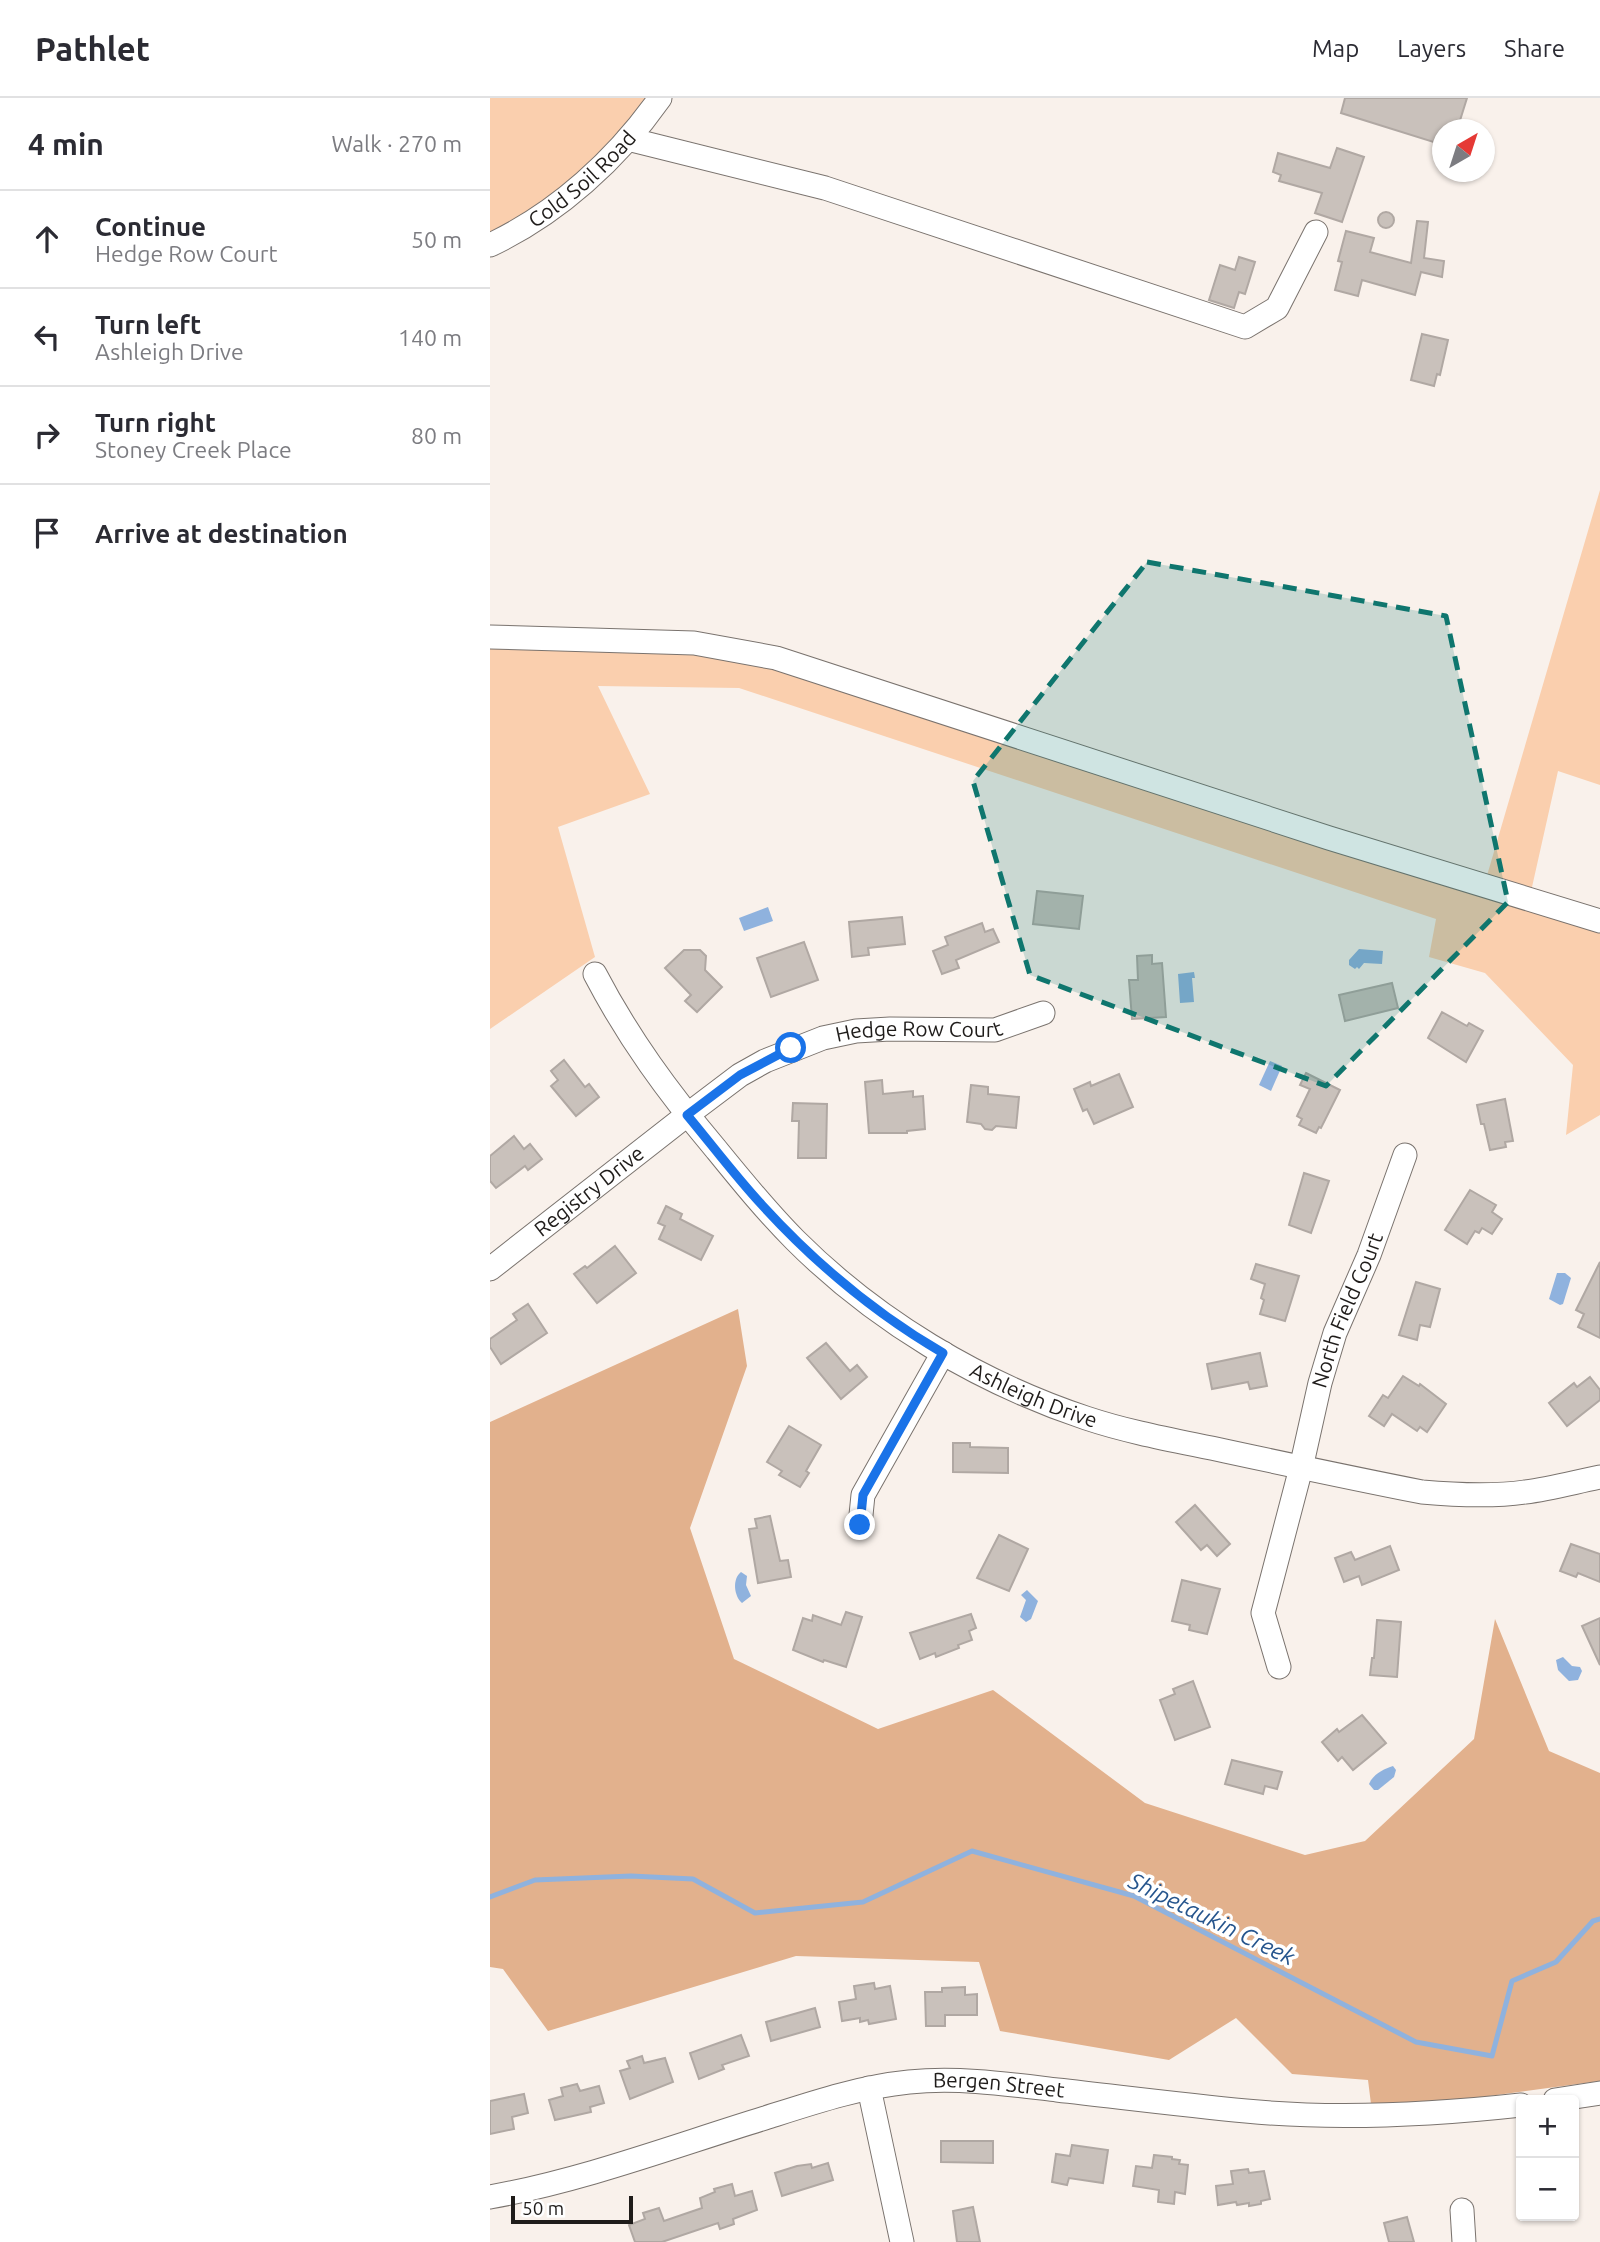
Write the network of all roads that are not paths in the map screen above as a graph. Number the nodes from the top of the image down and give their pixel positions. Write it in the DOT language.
graph roads {
  1 [pos="660,98"];
  2 [pos="628,139"];
  3 [pos="1316,232"];
  4 [pos="490,245"];
  5 [pos="490,637"];
  6 [pos="1600,921"];
  7 [pos="595,974"];
  8 [pos="1043,1013"];
  9 [pos="687,1115"];
  10 [pos="1405,1155"];
  11 [pos="490,1269"];
  12 [pos="943,1353"];
  13 [pos="1301,1468"];
  14 [pos="1600,1477"];
  15 [pos="860,1525"];
  16 [pos="1279,1667"];
  17 [pos="869,2088"];
  18 [pos="1600,2093"];
  19 [pos="1579,2096"];
  20 [pos="1516,2105"];
  21 [pos="490,2197"];
  22 [pos="1462,2210"];
  23 [pos="902,2242"];
  24 [pos="1464,2242"];
  1 -- 2 [label="street, Cold Soil Road"];
  2 -- 3 [label="street"];
  2 -- 4 [label="street, Cold Soil Road"];
  5 -- 6 [label="street"];
  7 -- 9 [label="street, Ashleigh Drive"];
  8 -- 9 [label="street, Hedge Row Court"];
  9 -- 11 [label="street, Registry Drive"];
  9 -- 12 [label="street, Ashleigh Drive"];
  10 -- 13 [label="street, North Field Court"];
  12 -- 13 [label="street, Ashleigh Drive"];
  12 -- 15 [label="street"];
  13 -- 14 [label="street, Ashleigh Drive"];
  13 -- 16 [label="street, North Field Court"];
  17 -- 20 [label="street, Bergen Street"];
  17 -- 21 [label="street, Bergen Street"];
  17 -- 23 [label="street"];
  18 -- 19 [label="street"];
  22 -- 24 [label="street"];
}
